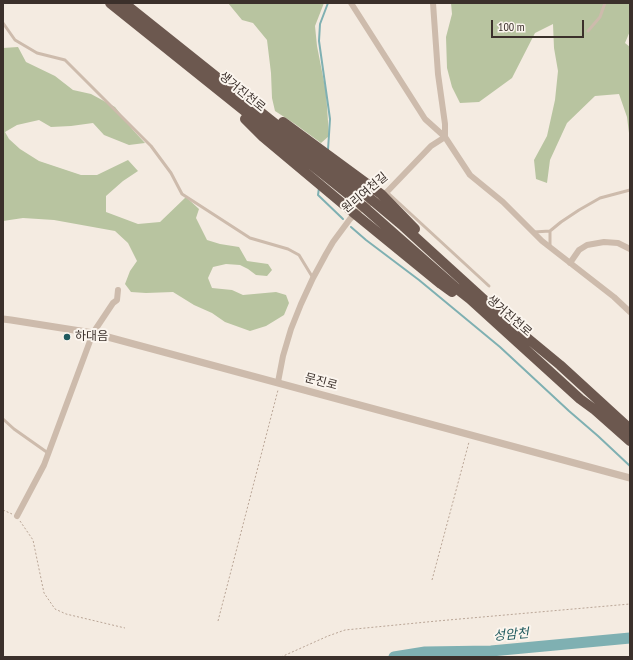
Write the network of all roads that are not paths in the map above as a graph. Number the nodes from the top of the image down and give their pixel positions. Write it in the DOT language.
graph roads {
  1 [pos="110,3"];
  2 [pos="124,3"];
  3 [pos="352,3"];
  4 [pos="433,3"];
  5 [pos="605,3"];
  6 [pos="3,23"];
  7 [pos="588,31"];
  8 [pos="209,82"];
  9 [pos="239,95"];
  10 [pos="445,137"];
  11 [pos="630,190"];
  12 [pos="385,194"];
  13 [pos="361,198"];
  14 [pos="355,214"];
  15 [pos="533,232"];
  16 [pos="550,232"];
  17 [pos="550,248"];
  18 [pos="630,249"];
  19 [pos="570,263"];
  20 [pos="313,278"];
  21 [pos="489,286"];
  22 [pos="118,290"];
  23 [pos="488,303"];
  24 [pos="630,312"];
  25 [pos="3,319"];
  26 [pos="495,322"];
  27 [pos="93,333"];
  28 [pos="278,382"];
  29 [pos="3,419"];
  30 [pos="630,429"];
  31 [pos="630,441"];
  32 [pos="48,453"];
  33 [pos="630,478"];
  34 [pos="17,516"];
  1 -- 8 [label="highway, 생거진천로"];
  2 -- 9 [label="highway, 생거진천로"];
  3 -- 10 [label="street"];
  4 -- 10 [label="street"];
  5 -- 7 [label="lane"];
  6 -- 20 [label="lane"];
  8 -- 13 [label="highway, 생거진천로"];
  8 -- 14 [label="highway"];
  9 -- 12 [label="highway"];
  9 -- 13 [label="highway, 생거진천로"];
  10 -- 12 [label="street, 원리여천길"];
  10 -- 15 [label="street"];
  11 -- 16 [label="lane"];
  12 -- 14 [label="street, 원리여천길"];
  12 -- 21 [label="lane"];
  12 -- 23 [label="highway"];
  13 -- 23 [label="highway, 생거진천로"];
  13 -- 26 [label="highway, 생거진천로"];
  14 -- 20 [label="street, 원리여천길"];
  14 -- 26 [label="highway"];
  15 -- 16 [label="lane"];
  15 -- 17 [label="street"];
  16 -- 17 [label="lane"];
  17 -- 19 [label="street"];
  18 -- 19 [label="street"];
  19 -- 24 [label="street"];
  20 -- 28 [label="street, 원리여천길"];
  22 -- 27 [label="street"];
  23 -- 30 [label="highway, 생거진천로"];
  25 -- 27 [label="street, 문진로"];
  26 -- 31 [label="highway, 생거진천로"];
  27 -- 28 [label="street, 문진로"];
  27 -- 32 [label="street"];
  28 -- 33 [label="street, 문진로"];
  29 -- 32 [label="lane"];
  32 -- 34 [label="street"];
}
